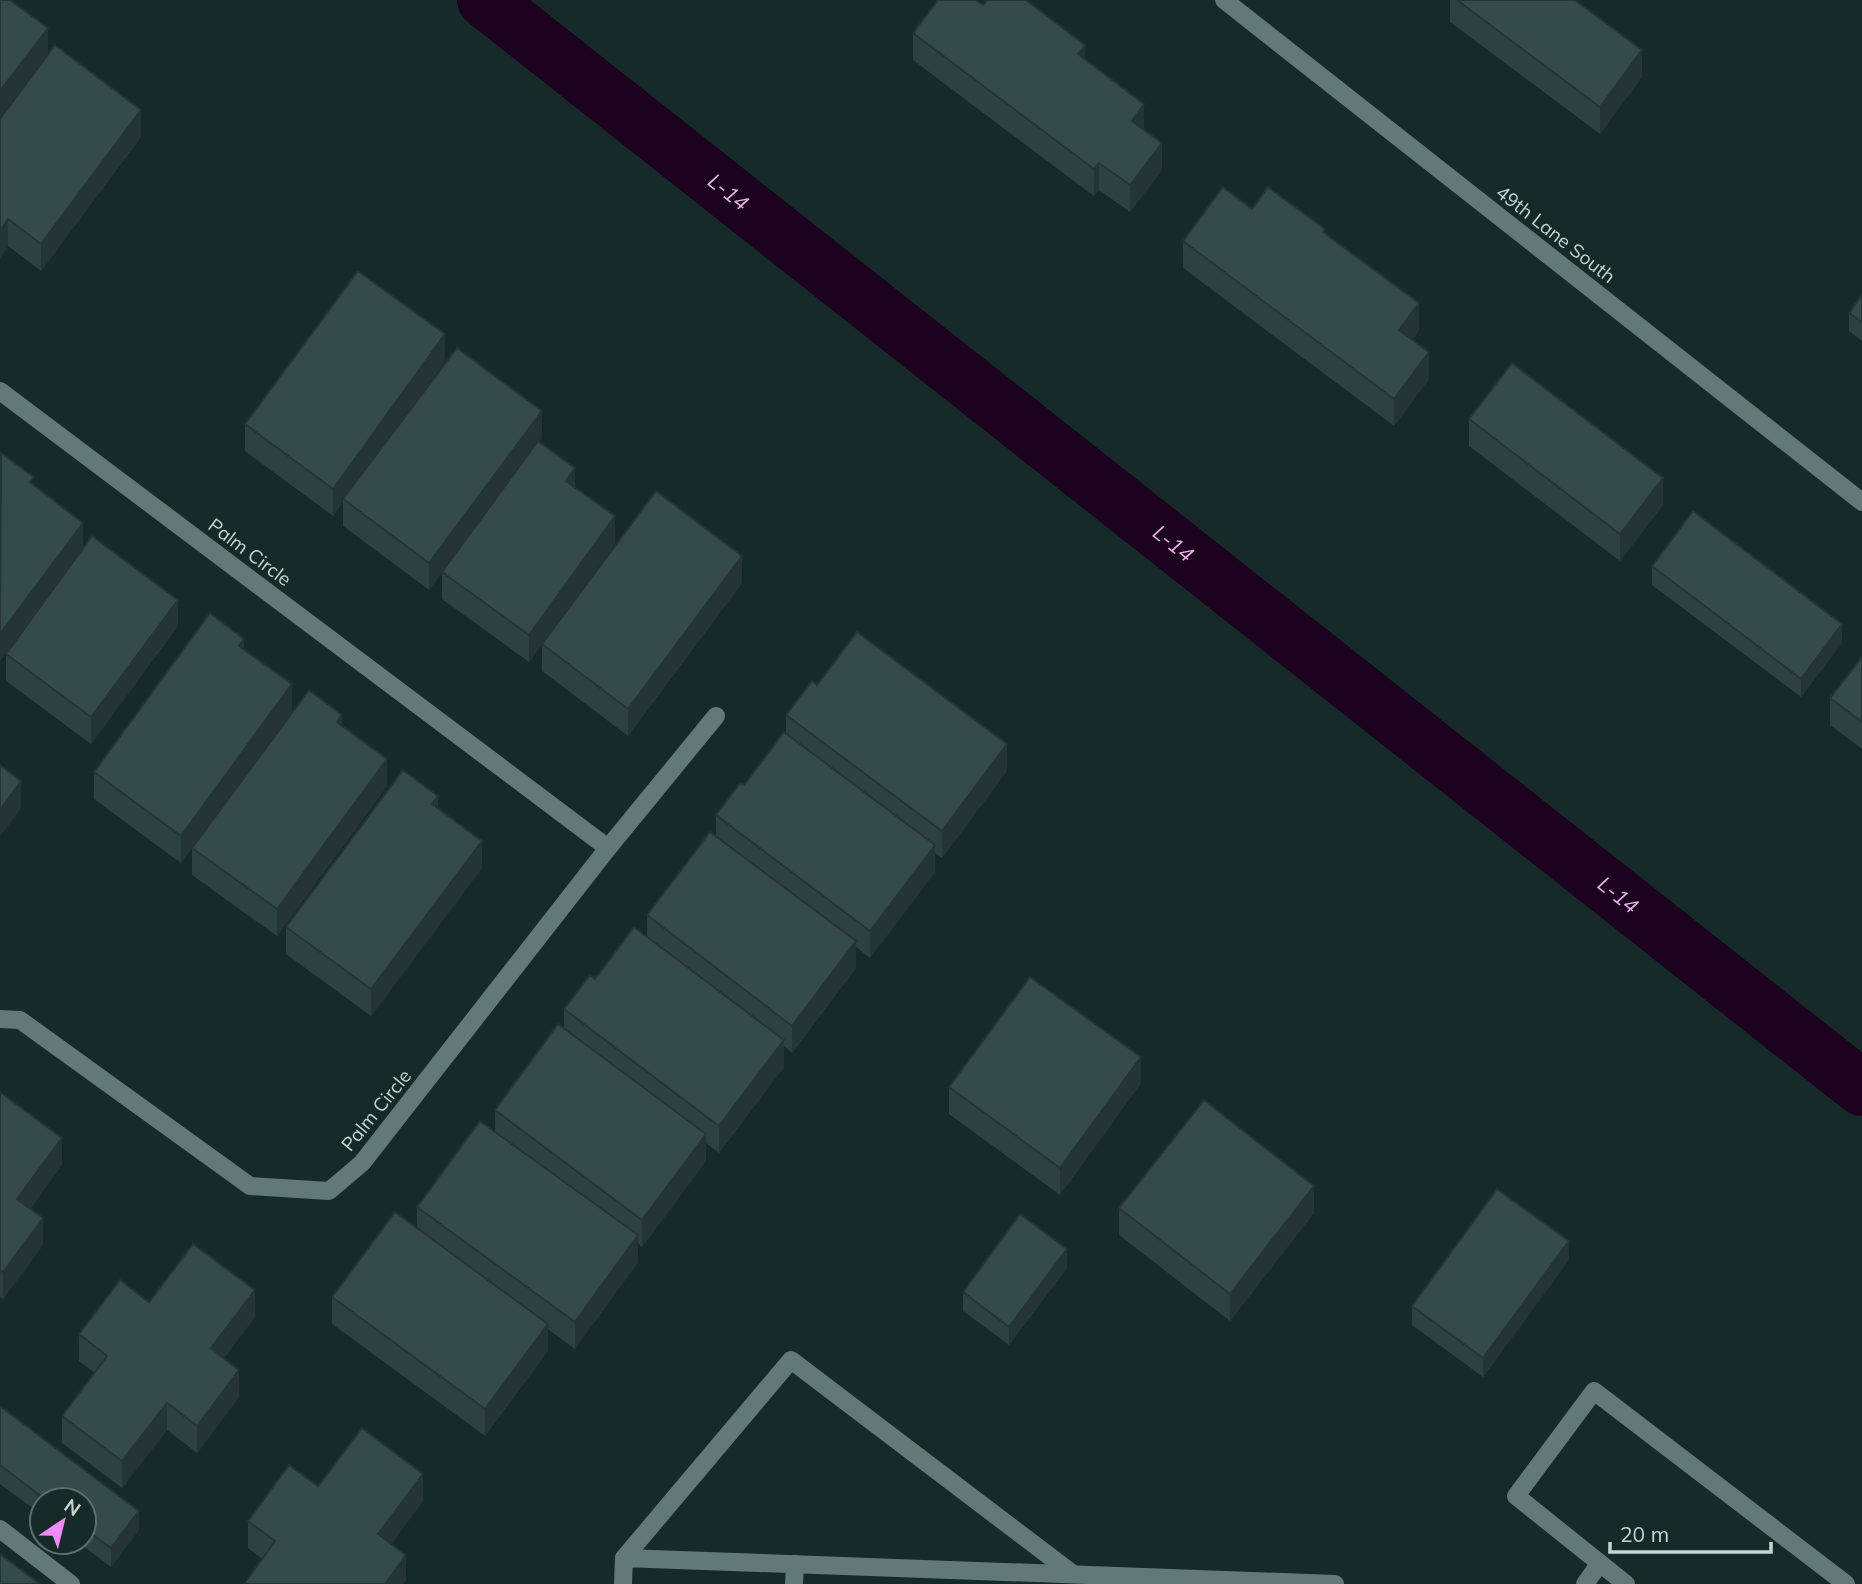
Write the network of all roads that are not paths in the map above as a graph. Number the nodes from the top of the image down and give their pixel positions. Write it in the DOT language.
graph roads {
  1 [pos="1224,0"];
  2 [pos="0,391"];
  3 [pos="1862,502"];
  4 [pos="716,716"];
  5 [pos="608,848"];
  6 [pos="0,1019"];
  7 [pos="0,1529"];
  8 [pos="624,1558"];
  9 [pos="1600,1563"];
  10 [pos="795,1564"];
  11 [pos="1073,1574"];
  12 [pos="71,1584"];
  13 [pos="623,1584"];
  14 [pos="794,1584"];
  15 [pos="1326,1584"];
  16 [pos="1335,1584"];
  17 [pos="1585,1584"];
  18 [pos="1626,1584"];
  19 [pos="1846,1584"];
  1 -- 3 [label="street, 49th Lane South"];
  2 -- 5 [label="street, Palm Circle"];
  4 -- 5 [label="street, Palm Circle"];
  5 -- 6 [label="street, Palm Circle"];
  7 -- 12 [label="street"];
  8 -- 10 [label="street"];
  8 -- 11 [label="street"];
  8 -- 13 [label="street"];
  9 -- 17 [label="street"];
  9 -- 18 [label="street"];
  9 -- 19 [label="street"];
  10 -- 11 [label="street"];
  10 -- 14 [label="street"];
  11 -- 15 [label="street"];
  15 -- 16 [label="street"];
}
